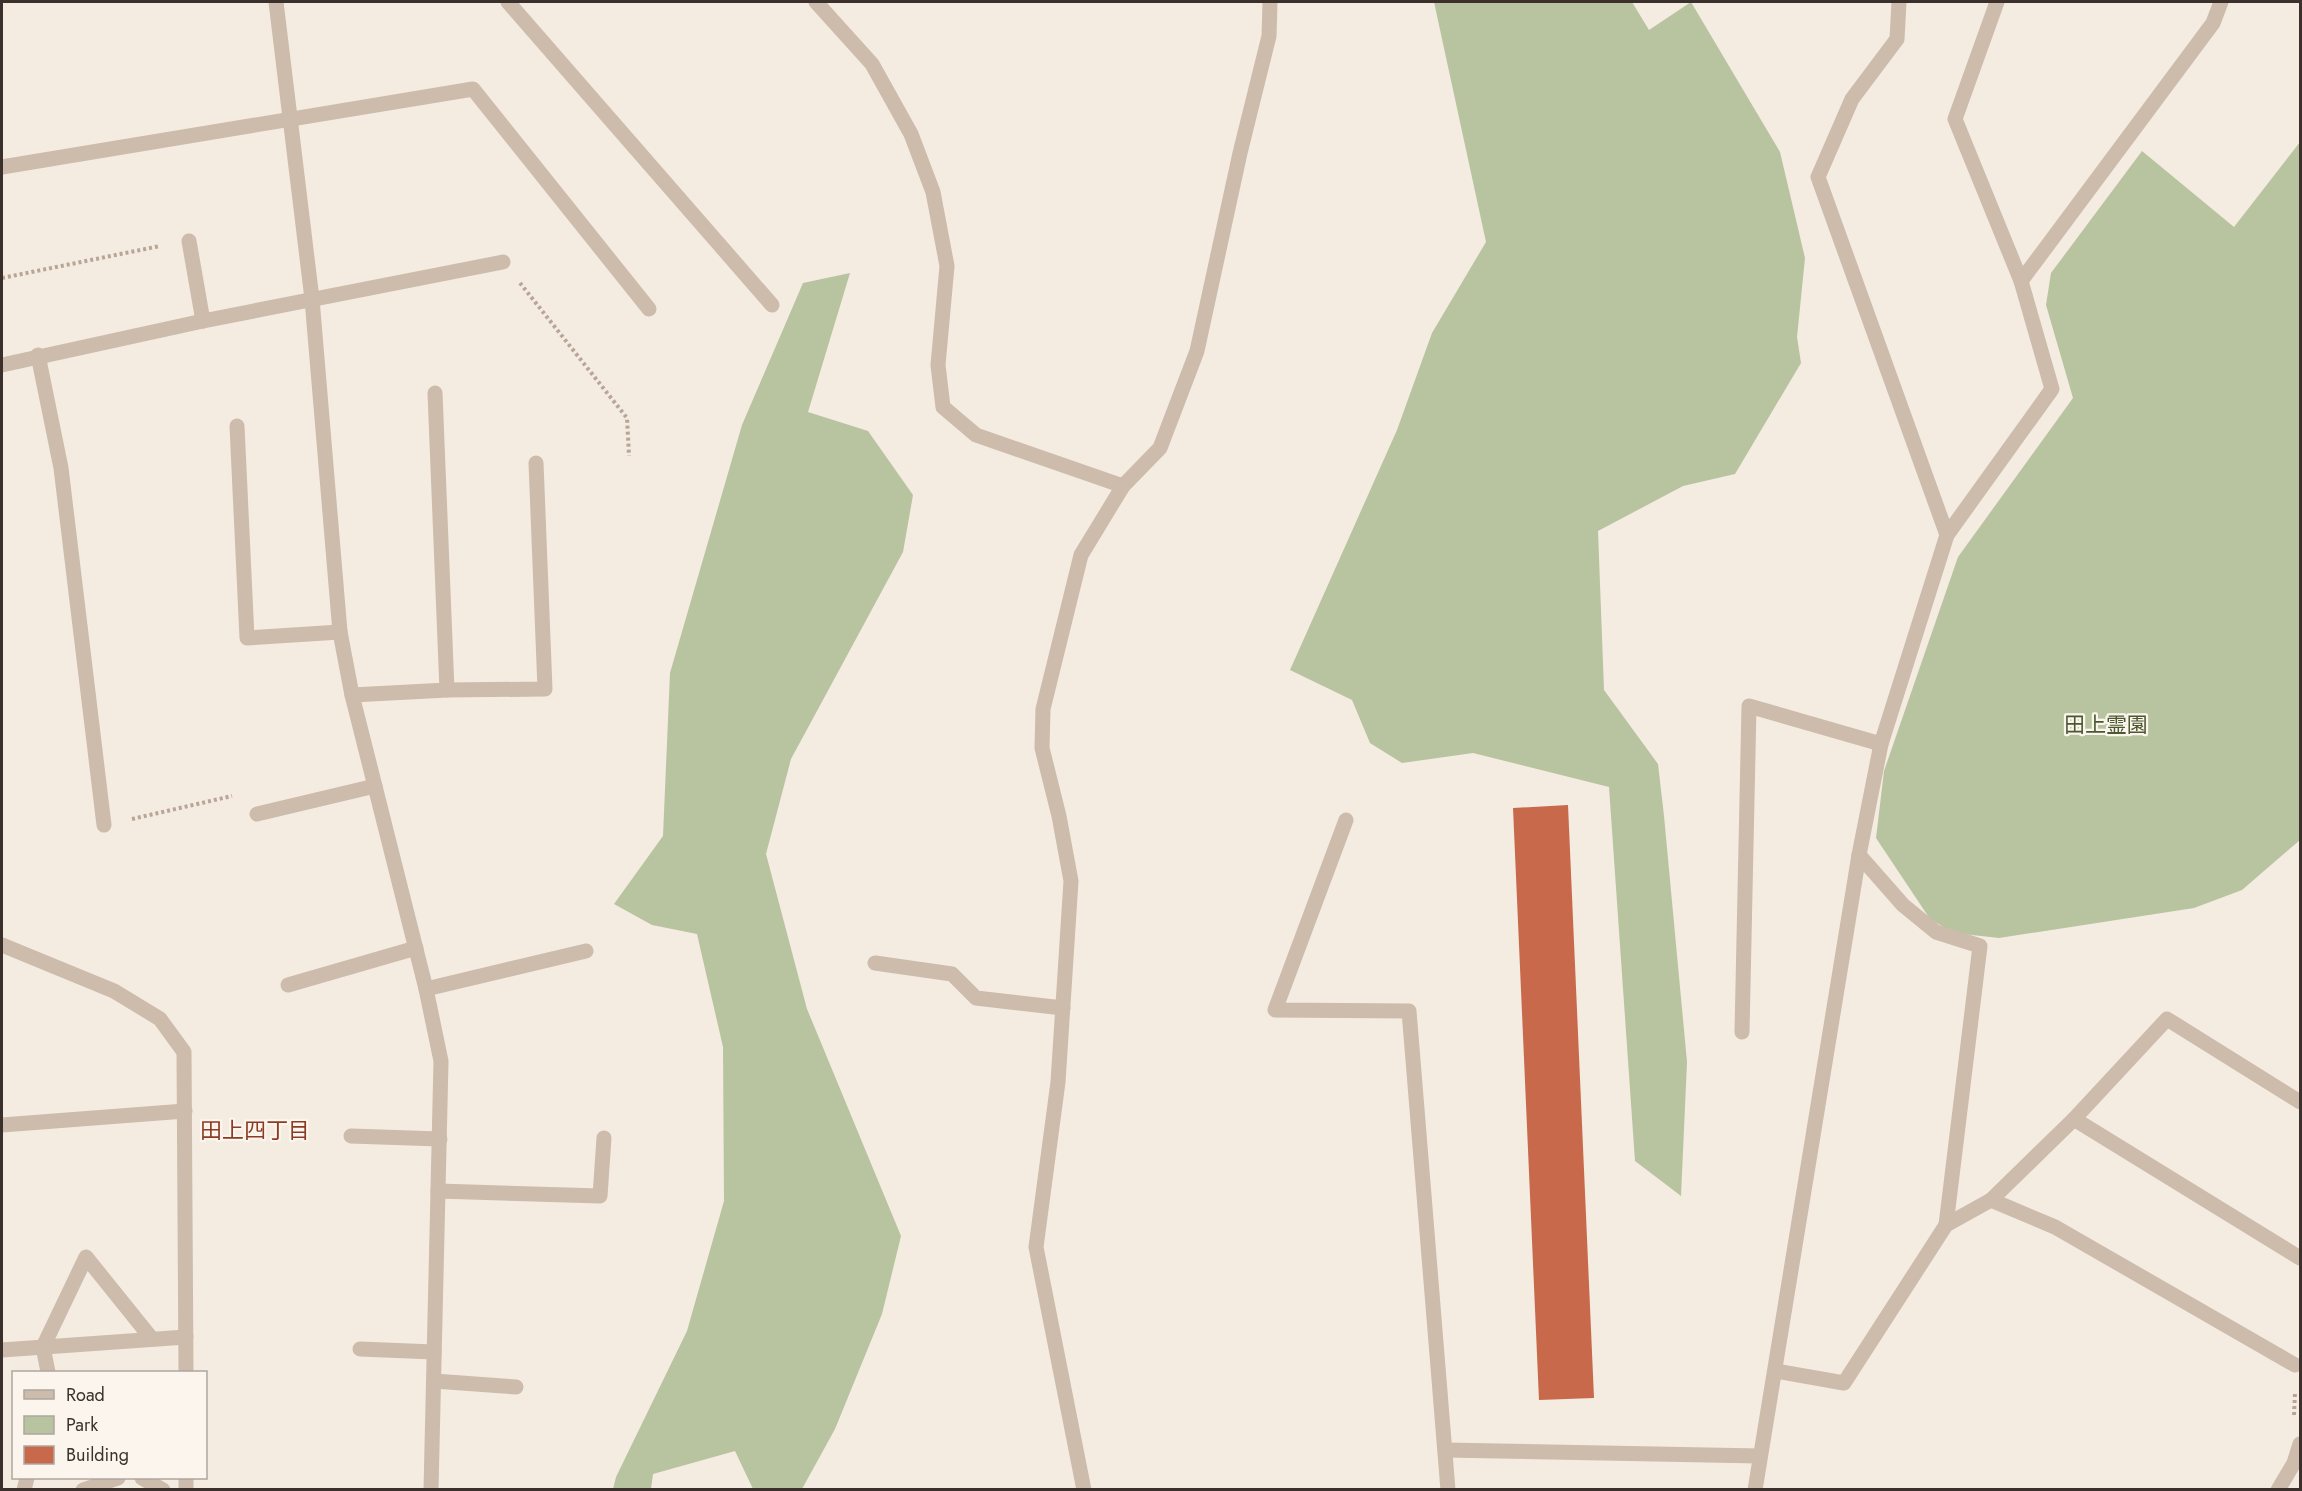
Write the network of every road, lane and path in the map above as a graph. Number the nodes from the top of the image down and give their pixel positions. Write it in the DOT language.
graph roads {
  1 [pos="276,2"];
  2 [pos="508,2"];
  3 [pos="816,2"];
  4 [pos="1270,2"];
  5 [pos="1899,2"];
  6 [pos="1997,2"];
  7 [pos="2221,2"];
  8 [pos="289,118"];
  9 [pos="2,167"];
  10 [pos="189,241"];
  11 [pos="502,262"];
  12 [pos="2,278"];
  13 [pos="2020,281"];
  14 [pos="312,299"];
  15 [pos="772,305"];
  16 [pos="649,309"];
  17 [pos="203,321"];
  18 [pos="38,355"];
  19 [pos="2,364"];
  20 [pos="435,393"];
  21 [pos="237,426"];
  22 [pos="629,456"];
  23 [pos="536,463"];
  24 [pos="1123,486"];
  25 [pos="1947,535"];
  26 [pos="340,632"];
  27 [pos="447,690"];
  28 [pos="352,696"];
  29 [pos="1881,744"];
  30 [pos="375,786"];
  31 [pos="256,814"];
  32 [pos="1346,820"];
  33 [pos="104,825"];
  34 [pos="1859,855"];
  35 [pos="2,945"];
  36 [pos="416,948"];
  37 [pos="586,951"];
  38 [pos="875,963"];
  39 [pos="288,985"];
  40 [pos="426,989"];
  41 [pos="1063,1008"];
  42 [pos="1742,1032"];
  43 [pos="2301,1102"];
  44 [pos="185,1111"];
  45 [pos="2074,1119"];
  46 [pos="2,1125"];
  47 [pos="351,1136"];
  48 [pos="604,1138"];
  49 [pos="440,1139"];
  50 [pos="438,1191"];
  51 [pos="1991,1200"];
  52 [pos="1946,1225"];
  53 [pos="2301,1258"];
  54 [pos="186,1337"];
  55 [pos="152,1339"];
  56 [pos="43,1347"];
  57 [pos="360,1348"];
  58 [pos="2,1350"];
  59 [pos="434,1352"];
  60 [pos="2295,1365"];
  61 [pos="48,1371"];
  62 [pos="186,1371"];
  63 [pos="1776,1371"];
  64 [pos="434,1381"];
  65 [pos="516,1387"];
  66 [pos="2301,1444"];
  67 [pos="1444,1450"];
  68 [pos="1760,1456"];
  69 [pos="115,1479"];
  70 [pos="144,1479"];
  71 [pos="83,1490"];
  72 [pos="163,1490"];
  73 [pos="431,1490"];
  74 [pos="1084,1490"];
  75 [pos="1448,1490"];
  76 [pos="1755,1490"];
  77 [pos="2278,1490"];
  1 -- 8 [label="street"];
  2 -- 15 [label="street"];
  3 -- 24 [label="street"];
  4 -- 24 [label="street"];
  5 -- 25 [label="street"];
  6 -- 13 [label="street"];
  7 -- 13 [label="street"];
  8 -- 9 [label="street"];
  8 -- 14 [label="street"];
  8 -- 16 [label="street"];
  10 -- 12 [label="path"];
  10 -- 17 [label="street"];
  11 -- 14 [label="street"];
  11 -- 22 [label="path"];
  13 -- 25 [label="street"];
  14 -- 17 [label="street"];
  14 -- 26 [label="street"];
  17 -- 18 [label="street"];
  18 -- 19 [label="street"];
  18 -- 33 [label="street"];
  20 -- 27 [label="street"];
  21 -- 26 [label="street"];
  23 -- 27 [label="street"];
  24 -- 41 [label="street"];
  25 -- 29 [label="street"];
  26 -- 28 [label="street"];
  27 -- 28 [label="street"];
  28 -- 30 [label="street"];
  29 -- 34 [label="street"];
  29 -- 42 [label="street"];
  30 -- 31 [label="street"];
  30 -- 36 [label="street"];
  31 -- 33 [label="path"];
  32 -- 67 [label="street"];
  34 -- 52 [label="street"];
  34 -- 63 [label="street"];
  35 -- 44 [label="street"];
  36 -- 39 [label="street"];
  36 -- 40 [label="street"];
  37 -- 40 [label="street"];
  38 -- 41 [label="street"];
  40 -- 49 [label="street"];
  41 -- 74 [label="street"];
  43 -- 45 [label="street"];
  44 -- 46 [label="street"];
  44 -- 54 [label="street"];
  45 -- 51 [label="street"];
  45 -- 53 [label="street"];
  47 -- 49 [label="street"];
  48 -- 50 [label="street"];
  49 -- 50 [label="street"];
  50 -- 59 [label="street"];
  51 -- 52 [label="street"];
  51 -- 60 [label="street"];
  52 -- 63 [label="street"];
  54 -- 55 [label="street"];
  54 -- 62 [label="street"];
  55 -- 56 [label="street"];
  55 -- 56 [label="street"];
  56 -- 58 [label="street"];
  56 -- 61 [label="street"];
  57 -- 59 [label="street"];
  59 -- 64 [label="street"];
  63 -- 68 [label="street"];
  64 -- 65 [label="street"];
  64 -- 73 [label="street"];
  66 -- 77 [label="street"];
  67 -- 68 [label="street"];
  67 -- 75 [label="street"];
  68 -- 76 [label="street"];
  69 -- 71 [label="street"];
  70 -- 72 [label="street"];
}
